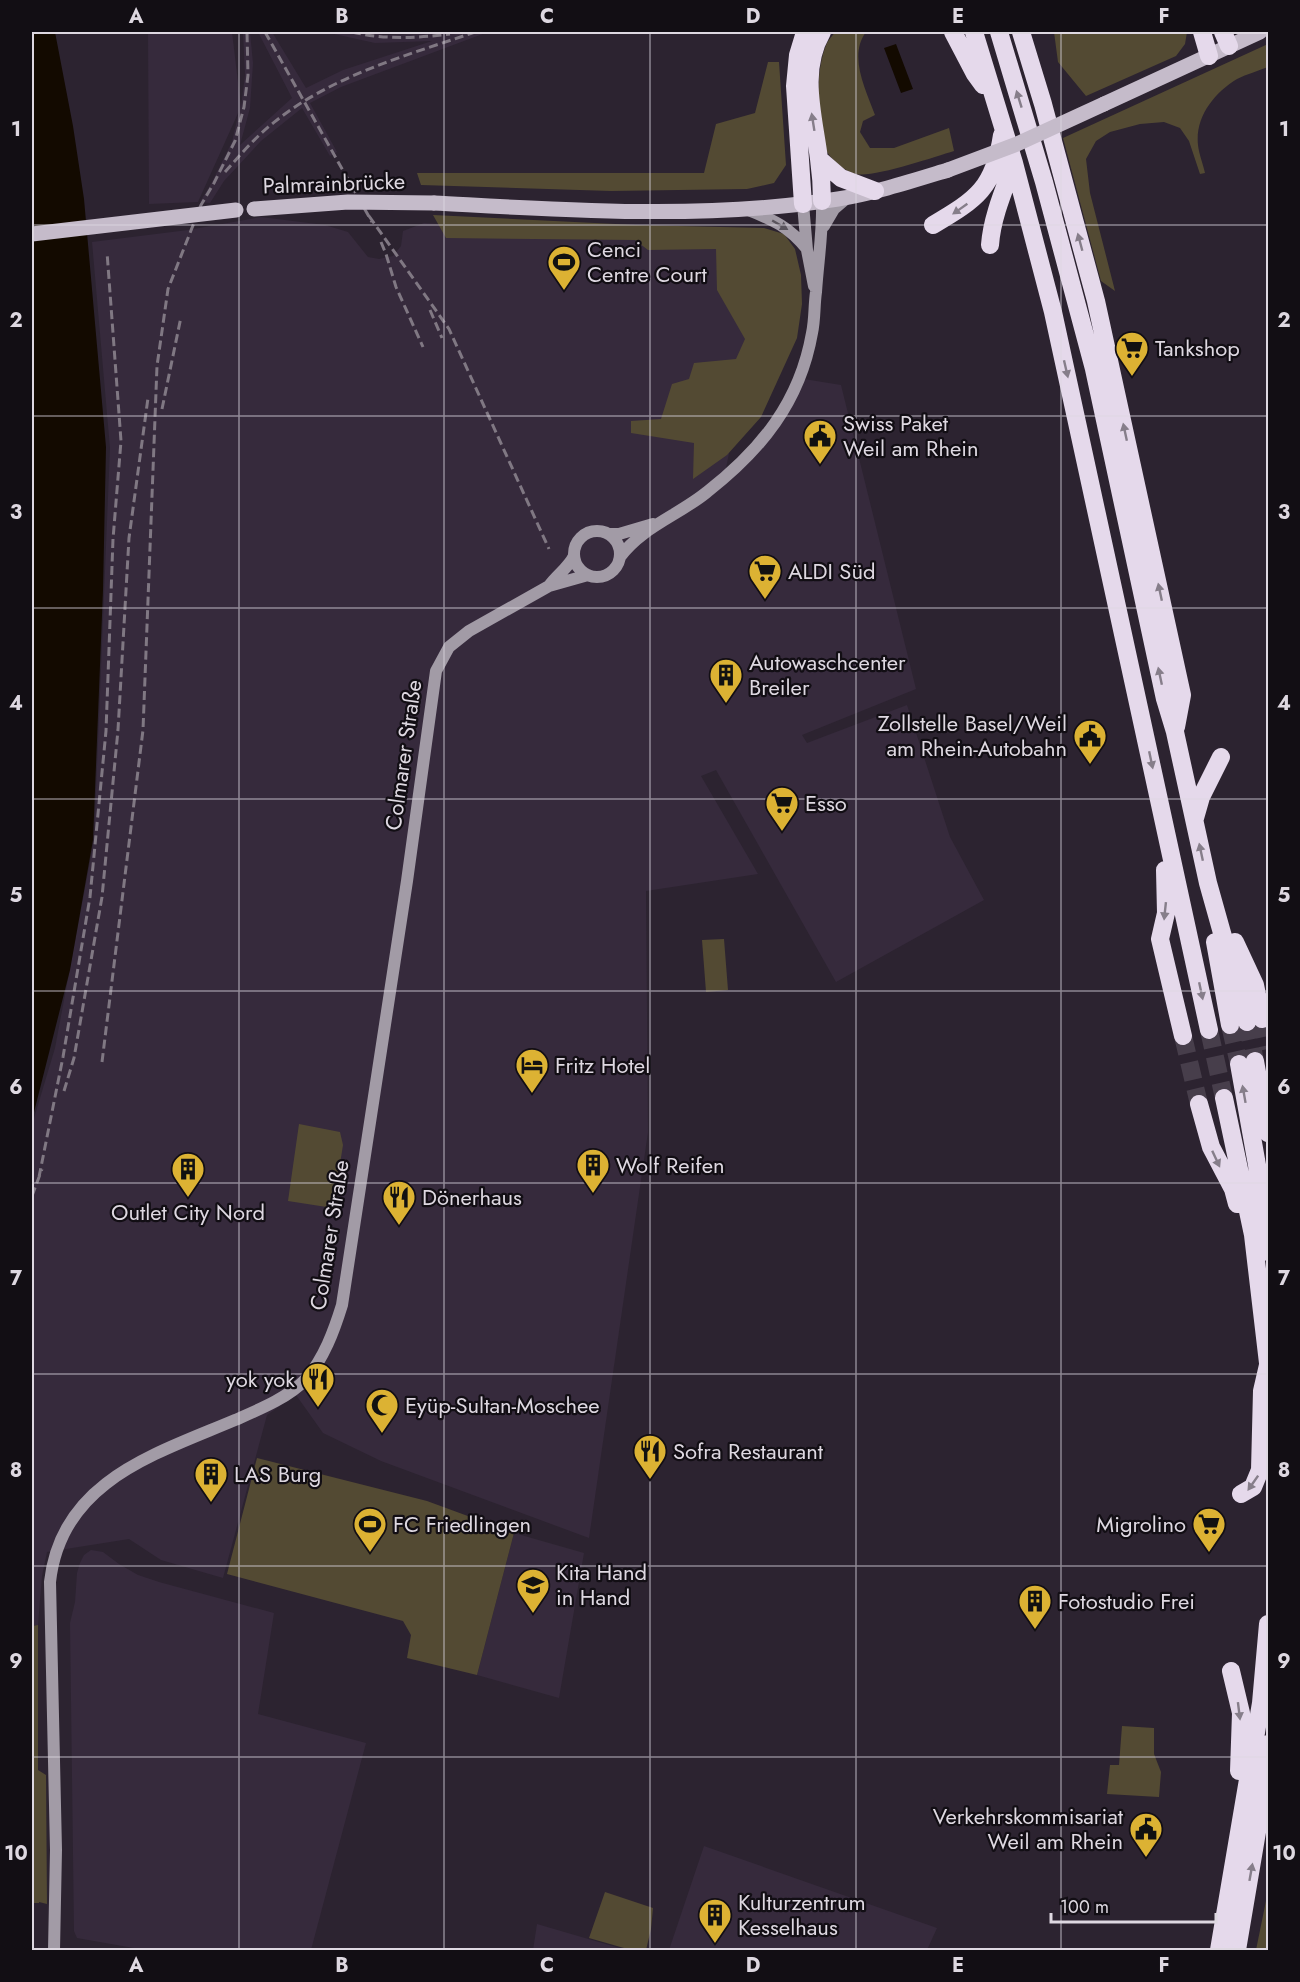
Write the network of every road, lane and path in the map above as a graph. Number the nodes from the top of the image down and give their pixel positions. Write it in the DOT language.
graph roads {
  1 [pos="805,32"];
  2 [pos="822,32"];
  3 [pos="953,32"];
  4 [pos="974,32"];
  5 [pos="999,32"];
  6 [pos="1020,32"];
  7 [pos="1034,32"];
  8 [pos="1202,32"];
  9 [pos="1260,32"];
  10 [pos="1226,39"];
  11 [pos="1209,56"];
  12 [pos="994,100"];
  13 [pos="1043,104"];
  14 [pos="1004,128"];
  15 [pos="819,159"];
  16 [pos="1014,163"];
  17 [pos="875,191"];
  18 [pos="848,197"];
  19 [pos="822,201"];
  20 [pos="803,204"];
  21 [pos="747,210"];
  22 [pos="933,225"];
  23 [pos="823,230"];
  24 [pos="32,234"];
  25 [pos="990,245"];
  26 [pos="807,250"];
  27 [pos="816,292"];
  28 [pos="657,523"];
  29 [pos="609,534"];
  30 [pos="574,556"];
  31 [pos="620,557"];
  32 [pos="588,575"];
  33 [pos="549,586"];
  34 [pos="1175,732"];
  35 [pos="1221,757"];
  36 [pos="1162,811"];
  37 [pos="1194,820"];
  38 [pos="1247,1022"];
  39 [pos="1209,1030"];
  40 [pos="1183,1035"];
  41 [pos="1224,1098"];
  42 [pos="1199,1104"];
  43 [pos="1269,1133"];
  44 [pos="1253,1235"];
  45 [pos="1269,1252"];
  46 [pos="1269,1364"];
  47 [pos="1241,1494"];
  48 [pos="1269,1624"];
  49 [pos="1231,1671"];
  50 [pos="1269,1744"];
  51 [pos="1269,1792"];
  52 [pos="1258,1826"];
  53 [pos="1231,1884"];
  54 [pos="54,1950"];
  55 [pos="1219,1950"];
  56 [pos="1237,1950"];
  1 -- 20 [label="highway"];
  15 -- 2 [label="highway, one-way"];
  3 -- 12 [label="highway"];
  4 -- 12 [label="highway"];
  34 -- 5 [label="highway, one-way"];
  6 -- 13 [label="highway"];
  7 -- 13 [label="highway"];
  8 -- 11 [label="highway"];
  9 -- 10 [label="main road, Palmrainbrücke"];
  10 -- 11 [label="main road, Palmrainbrücke"];
  11 -- 17 [label="main road, Palmrainbrücke, bridge"];
  12 -- 14 [label="highway"];
  34 -- 13 [label="highway, one-way"];
  14 -- 16 [label="highway"];
  14 -- 22 [label="highway, one-way"];
  15 -- 17 [label="highway"];
  15 -- 19 [label="highway"];
  16 -- 25 [label="highway"];
  16 -- 36 [label="highway, one-way"];
  17 -- 18 [label="main road, Palmrainbrücke"];
  18 -- 19 [label="main road, Palmrainbrücke"];
  18 -- 23 [label="main road"];
  19 -- 20 [label="main road, Palmrainbrücke"];
  19 -- 23 [label="main road"];
  20 -- 21 [label="main road, Palmrainbrücke"];
  20 -- 26 [label="main road"];
  21 -- 24 [label="main road, Palmrainbrücke, bridge"];
  21 -- 26 [label="main road, one-way"];
  23 -- 27 [label="main road"];
  26 -- 27 [label="main road"];
  27 -- 28 [label="main road"];
  28 -- 29 [label="main road"];
  28 -- 31 [label="main road"];
  29 -- 30 [label="main road"];
  29 -- 31 [label="main road"];
  30 -- 32 [label="main road"];
  30 -- 33 [label="main road, Colmarer Straße"];
  31 -- 32 [label="main road"];
  32 -- 33 [label="main road, Colmarer Straße"];
  33 -- 54 [label="main road, Colmarer Straße"];
  34 -- 37 [label="highway"];
  35 -- 37 [label="highway"];
  36 -- 39 [label="highway, one-way"];
  36 -- 40 [label="highway, one-way"];
  38 -- 37 [label="highway, one-way"];
  41 -- 44 [label="highway"];
  42 -- 44 [label="highway, one-way"];
  45 -- 43 [label="highway, one-way"];
  44 -- 46 [label="highway"];
  46 -- 47 [label="highway, one-way"];
  48 -- 53 [label="highway"];
  49 -- 53 [label="highway, one-way"];
  50 -- 52 [label="highway"];
  51 -- 52 [label="highway"];
  56 -- 52 [label="highway, one-way"];
  53 -- 55 [label="highway"];
}
